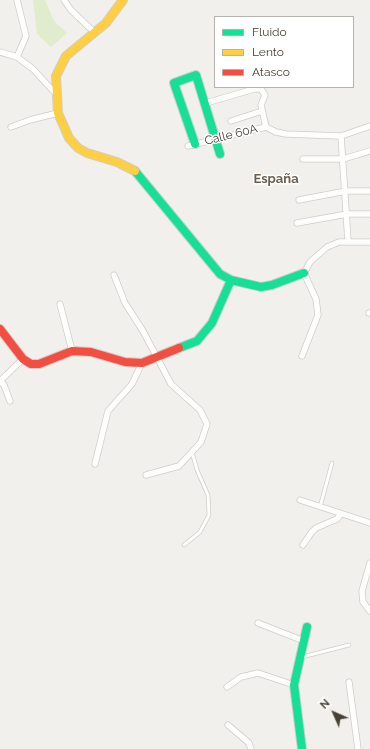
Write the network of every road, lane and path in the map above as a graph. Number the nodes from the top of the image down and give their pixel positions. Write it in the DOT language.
graph roads {
  1 [pos="17,0"];
  2 [pos="64,0"];
  3 [pos="123,0"];
  4 [pos="95,33"];
  5 [pos="0,52"];
  6 [pos="17,57"];
  7 [pos="57,95"];
  8 [pos="206,103"];
  9 [pos="262,111"];
  10 [pos="58,113"];
  11 [pos="231,121"];
  12 [pos="370,126"];
  13 [pos="11,127"];
  14 [pos="266,127"];
  15 [pos="341,136"];
  16 [pos="217,139"];
  17 [pos="192,145"];
  18 [pos="370,151"];
  19 [pos="220,154"];
  20 [pos="303,159"];
  21 [pos="343,159"];
  22 [pos="346,191"];
  23 [pos="370,191"];
  24 [pos="299,200"];
  25 [pos="347,214"];
  26 [pos="370,214"];
  27 [pos="297,224"];
  28 [pos="348,241"];
  29 [pos="370,242"];
  30 [pos="304,273"];
  31 [pos="114,275"];
  32 [pos="231,280"];
  33 [pos="60,304"];
  34 [pos="0,328"];
  35 [pos="72,352"];
  36 [pos="302,356"];
  37 [pos="157,358"];
  38 [pos="23,359"];
  39 [pos="142,363"];
  40 [pos="0,381"];
  41 [pos="10,401"];
  42 [pos="192,452"];
  43 [pos="332,463"];
  44 [pos="95,464"];
  45 [pos="146,475"];
  46 [pos="300,500"];
  47 [pos="320,507"];
  48 [pos="341,514"];
  49 [pos="370,523"];
  50 [pos="184,545"];
  51 [pos="303,546"];
  52 [pos="370,563"];
  53 [pos="370,611"];
  54 [pos="258,623"];
  55 [pos="307,627"];
  56 [pos="304,641"];
  57 [pos="349,645"];
  58 [pos="300,657"];
  59 [pos="349,682"];
  60 [pos="294,685"];
  61 [pos="227,686"];
  62 [pos="228,725"];
  63 [pos="252,749"];
  64 [pos="302,749"];
  65 [pos="358,749"];
  1 -- 6 [label="street"];
  2 -- 4 [label="street"];
  3 -- 4 [label="street"];
  4 -- 7 [label="street"];
  5 -- 6 [label="street"];
  6 -- 7 [label="street"];
  7 -- 10 [label="street"];
  8 -- 9 [label="street"];
  8 -- 16 [label="street"];
  8 -- 17 [label="street"];
  9 -- 11 [label="street"];
  9 -- 14 [label="street"];
  10 -- 13 [label="street"];
  10 -- 32 [label="street"];
  12 -- 15 [label="street"];
  14 -- 15 [label="street"];
  14 -- 16 [label="street, Calle 60A"];
  15 -- 21 [label="street"];
  16 -- 17 [label="street, Calle 60A"];
  16 -- 19 [label="street"];
  18 -- 21 [label="street"];
  20 -- 21 [label="street"];
  21 -- 22 [label="street"];
  22 -- 23 [label="street"];
  22 -- 24 [label="street"];
  22 -- 25 [label="street"];
  25 -- 26 [label="street"];
  25 -- 27 [label="street"];
  25 -- 28 [label="street"];
  28 -- 29 [label="street"];
  28 -- 30 [label="street"];
  30 -- 32 [label="street"];
  30 -- 36 [label="street"];
  31 -- 37 [label="street"];
  32 -- 37 [label="street"];
  33 -- 35 [label="street"];
  34 -- 38 [label="street"];
  35 -- 38 [label="street"];
  35 -- 39 [label="street"];
  37 -- 39 [label="street"];
  37 -- 42 [label="street"];
  38 -- 40 [label="street"];
  39 -- 44 [label="street"];
  40 -- 41 [label="street"];
  42 -- 45 [label="street"];
  42 -- 50 [label="lane"];
  43 -- 47 [label="lane"];
  46 -- 47 [label="street"];
  47 -- 48 [label="street"];
  48 -- 49 [label="street"];
  48 -- 51 [label="street"];
  52 -- 53 [label="street"];
  54 -- 56 [label="street"];
  55 -- 56 [label="street"];
  56 -- 58 [label="street"];
  57 -- 58 [label="lane"];
  58 -- 60 [label="street"];
  59 -- 65 [label="street"];
  60 -- 61 [label="street"];
  60 -- 64 [label="street"];
  62 -- 63 [label="street"];
}
